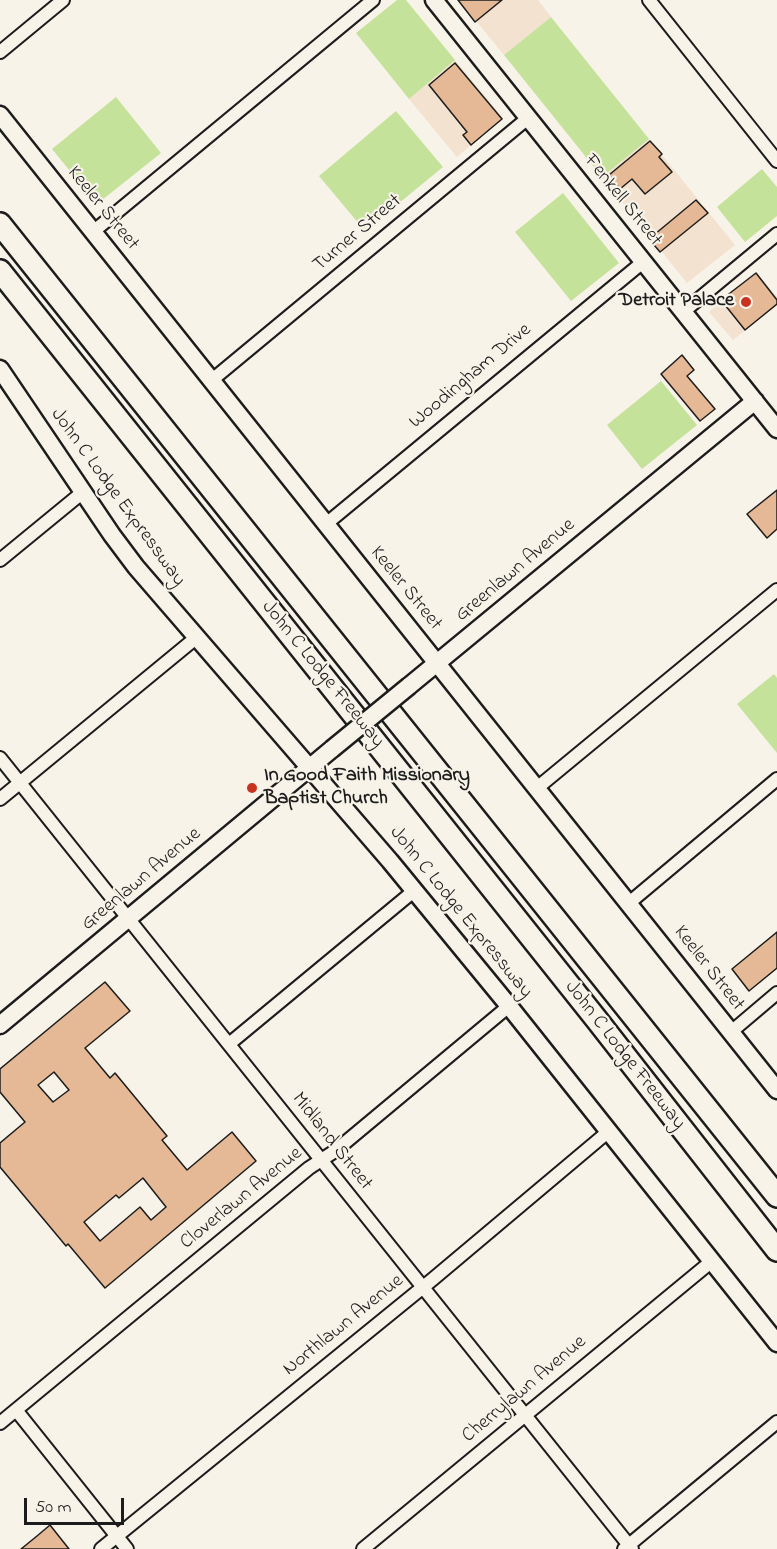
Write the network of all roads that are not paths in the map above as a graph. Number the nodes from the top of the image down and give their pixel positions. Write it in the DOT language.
graph roads {
  1 [pos="63,0"];
  2 [pos="373,0"];
  3 [pos="434,0"];
  4 [pos="649,0"];
  5 [pos="0,52"];
  6 [pos="0,115"];
  7 [pos="528,118"];
  8 [pos="777,161"];
  9 [pos="0,224"];
  10 [pos="94,231"];
  11 [pos="777,234"];
  12 [pos="643,262"];
  13 [pos="0,271"];
  14 [pos="684,312"];
  15 [pos="0,369"];
  16 [pos="212,380"];
  17 [pos="755,401"];
  18 [pos="777,429"];
  19 [pos="82,492"];
  20 [pos="326,524"];
  21 [pos="0,560"];
  22 [pos="777,590"];
  23 [pos="196,637"];
  24 [pos="438,663"];
  25 [pos="0,758"];
  26 [pos="310,768"];
  27 [pos="777,779"];
  28 [pos="20,783"];
  29 [pos="537,788"];
  30 [pos="0,800"];
  31 [pos="415,891"];
  32 [pos="628,903"];
  33 [pos="129,918"];
  34 [pos="777,993"];
  35 [pos="509,1006"];
  36 [pos="0,1025"];
  37 [pos="731,1032"];
  38 [pos="229,1044"];
  39 [pos="777,1090"];
  40 [pos="609,1131"];
  41 [pos="321,1160"];
  42 [pos="777,1196"];
  43 [pos="777,1250"];
  44 [pos="712,1261"];
  45 [pos="423,1287"];
  46 [pos="777,1343"];
  47 [pos="16,1410"];
  48 [pos="525,1416"];
  49 [pos="777,1422"];
  50 [pos="0,1423"];
  51 [pos="117,1536"];
  52 [pos="628,1548"];
  53 [pos="101,1549"];
  54 [pos="127,1549"];
  55 [pos="363,1549"];
  1 -- 5 [label="street"];
  2 -- 10 [label="street"];
  3 -- 7 [label="main road, Fenkell Street"];
  4 -- 8 [label="street"];
  6 -- 10 [label="main road, Keeler Street"];
  7 -- 12 [label="main road, Fenkell Street"];
  7 -- 16 [label="street, Turner Street"];
  9 -- 42 [label="highway, John C Lodge Freeway"];
  10 -- 16 [label="main road, Keeler Street"];
  11 -- 14 [label="street"];
  12 -- 14 [label="main road, Fenkell Street"];
  12 -- 20 [label="street, Woodingham Drive"];
  13 -- 43 [label="highway, John C Lodge Freeway"];
  14 -- 17 [label="main road, Fenkell Street"];
  15 -- 19 [label="main road, John C Lodge Expressway"];
  16 -- 20 [label="main road, Keeler Street"];
  17 -- 18 [label="main road, Fenkell Street"];
  17 -- 24 [label="main road, Greenlawn Avenue"];
  19 -- 21 [label="street"];
  19 -- 23 [label="main road, John C Lodge Expressway"];
  20 -- 24 [label="main road, Keeler Street"];
  22 -- 29 [label="street"];
  23 -- 26 [label="main road, John C Lodge Expressway"];
  23 -- 28 [label="street"];
  24 -- 26 [label="main road, Greenlawn Avenue, bridge"];
  24 -- 29 [label="main road, Keeler Street"];
  25 -- 28 [label="street, Midland Street"];
  26 -- 31 [label="main road, John C Lodge Expressway"];
  26 -- 33 [label="main road, Greenlawn Avenue"];
  27 -- 32 [label="street"];
  28 -- 30 [label="street"];
  28 -- 33 [label="street, Midland Street"];
  29 -- 32 [label="main road, Keeler Street"];
  31 -- 35 [label="main road, John C Lodge Expressway"];
  31 -- 38 [label="street"];
  32 -- 37 [label="main road, Keeler Street"];
  33 -- 36 [label="main road, Greenlawn Avenue"];
  33 -- 38 [label="street, Midland Street"];
  34 -- 37 [label="street"];
  35 -- 40 [label="main road, John C Lodge Expressway"];
  35 -- 41 [label="street, Cloverlawn Avenue"];
  37 -- 39 [label="main road, Keeler Street"];
  38 -- 41 [label="street, Midland Street"];
  40 -- 44 [label="main road, John C Lodge Expressway"];
  40 -- 45 [label="street, Northlawn Avenue"];
  41 -- 45 [label="street, Midland Street"];
  41 -- 47 [label="street, Cloverlawn Avenue"];
  44 -- 46 [label="main road, John C Lodge Expressway"];
  44 -- 48 [label="street, Cherrylawn Avenue"];
  45 -- 48 [label="street, Midland Street"];
  45 -- 51 [label="street, Northlawn Avenue"];
  47 -- 50 [label="street, Cloverlawn Avenue"];
  47 -- 51 [label="street"];
  48 -- 52 [label="street, Midland Street"];
  48 -- 55 [label="street, Cherrylawn Avenue"];
  49 -- 52 [label="street"];
  51 -- 53 [label="street, Northlawn Avenue"];
  51 -- 54 [label="street"];
}
